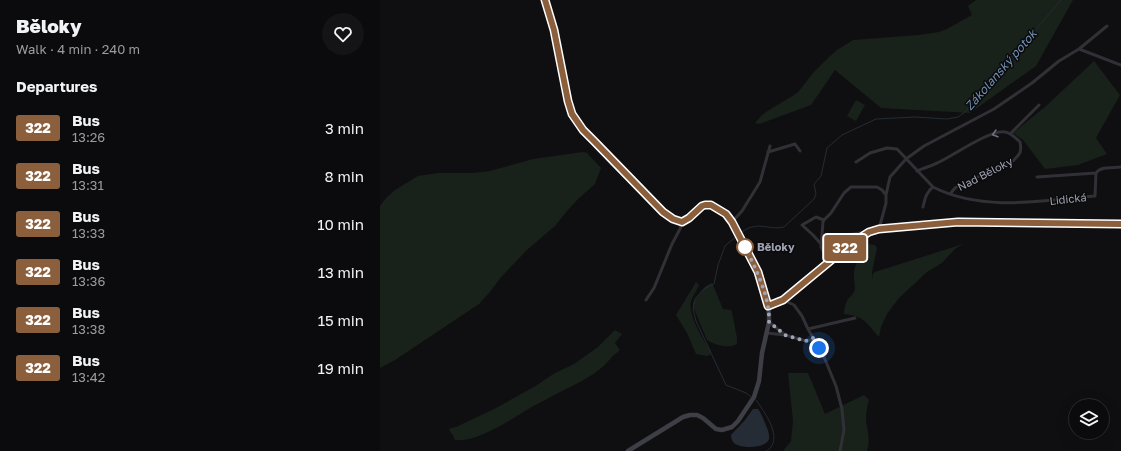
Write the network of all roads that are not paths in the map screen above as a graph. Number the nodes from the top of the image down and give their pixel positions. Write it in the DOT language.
graph roads {
  1 [pos="545,0"];
  2 [pos="1107,26"];
  3 [pos="1079,49"];
  4 [pos="1121,65"];
  5 [pos="1039,105"];
  6 [pos="1010,134"];
  7 [pos="770,146"];
  8 [pos="800,151"];
  9 [pos="768,152"];
  10 [pos="906,159"];
  11 [pos="856,162"];
  12 [pos="1121,167"];
  13 [pos="917,171"];
  14 [pos="1096,173"];
  15 [pos="1037,176"];
  16 [pos="933,187"];
  17 [pos="950,194"];
  18 [pos="886,195"];
  19 [pos="1044,201"];
  20 [pos="923,208"];
  21 [pos="824,220"];
  22 [pos="682,222"];
  23 [pos="732,222"];
  24 [pos="1121,224"];
  25 [pos="879,229"];
  26 [pos="869,232"];
  27 [pos="822,237"];
  28 [pos="820,244"];
  29 [pos="828,262"];
  30 [pos="646,300"];
  31 [pos="783,300"];
  32 [pos="768,306"];
  33 [pos="855,318"];
  34 [pos="769,322"];
  35 [pos="808,329"];
  36 [pos="767,333"];
  37 [pos="785,335"];
  38 [pos="813,338"];
  39 [pos="628,451"];
  40 [pos="840,451"];
  1 -- 22 [label="street"];
  2 -- 3 [label="street"];
  3 -- 4 [label="street"];
  3 -- 10 [label="street"];
  5 -- 6 [label="street"];
  6 -- 13 [label="street, one-way"];
  6 -- 17 [label="street, Nad Běloky"];
  7 -- 9 [label="street"];
  8 -- 9 [label="street"];
  9 -- 23 [label="street"];
  10 -- 11 [label="street, Nad Běloky"];
  10 -- 13 [label="street, Nad Běloky"];
  10 -- 18 [label="street"];
  12 -- 14 [label="street"];
  13 -- 16 [label="street, Nad Běloky"];
  14 -- 15 [label="street"];
  14 -- 19 [label="street, Lidická"];
  16 -- 17 [label="street, Nad Běloky"];
  16 -- 20 [label="street"];
  17 -- 19 [label="street, Nad Běloky"];
  18 -- 21 [label="street"];
  18 -- 25 [label="street"];
  21 -- 27 [label="street"];
  21 -- 28 [label="street"];
  22 -- 23 [label="street"];
  22 -- 30 [label="street"];
  23 -- 32 [label="street"];
  24 -- 25 [label="street"];
  25 -- 26 [label="street"];
  26 -- 27 [label="street"];
  26 -- 29 [label="street"];
  27 -- 28 [label="street"];
  28 -- 29 [label="street"];
  29 -- 31 [label="street"];
  31 -- 32 [label="street"];
  31 -- 35 [label="street"];
  32 -- 34 [label="street"];
  33 -- 35 [label="street"];
  34 -- 36 [label="street"];
  34 -- 37 [label="street"];
  35 -- 38 [label="street"];
  36 -- 37 [label="street"];
  36 -- 39 [label="street"];
  37 -- 38 [label="street"];
  38 -- 40 [label="street"];
}
